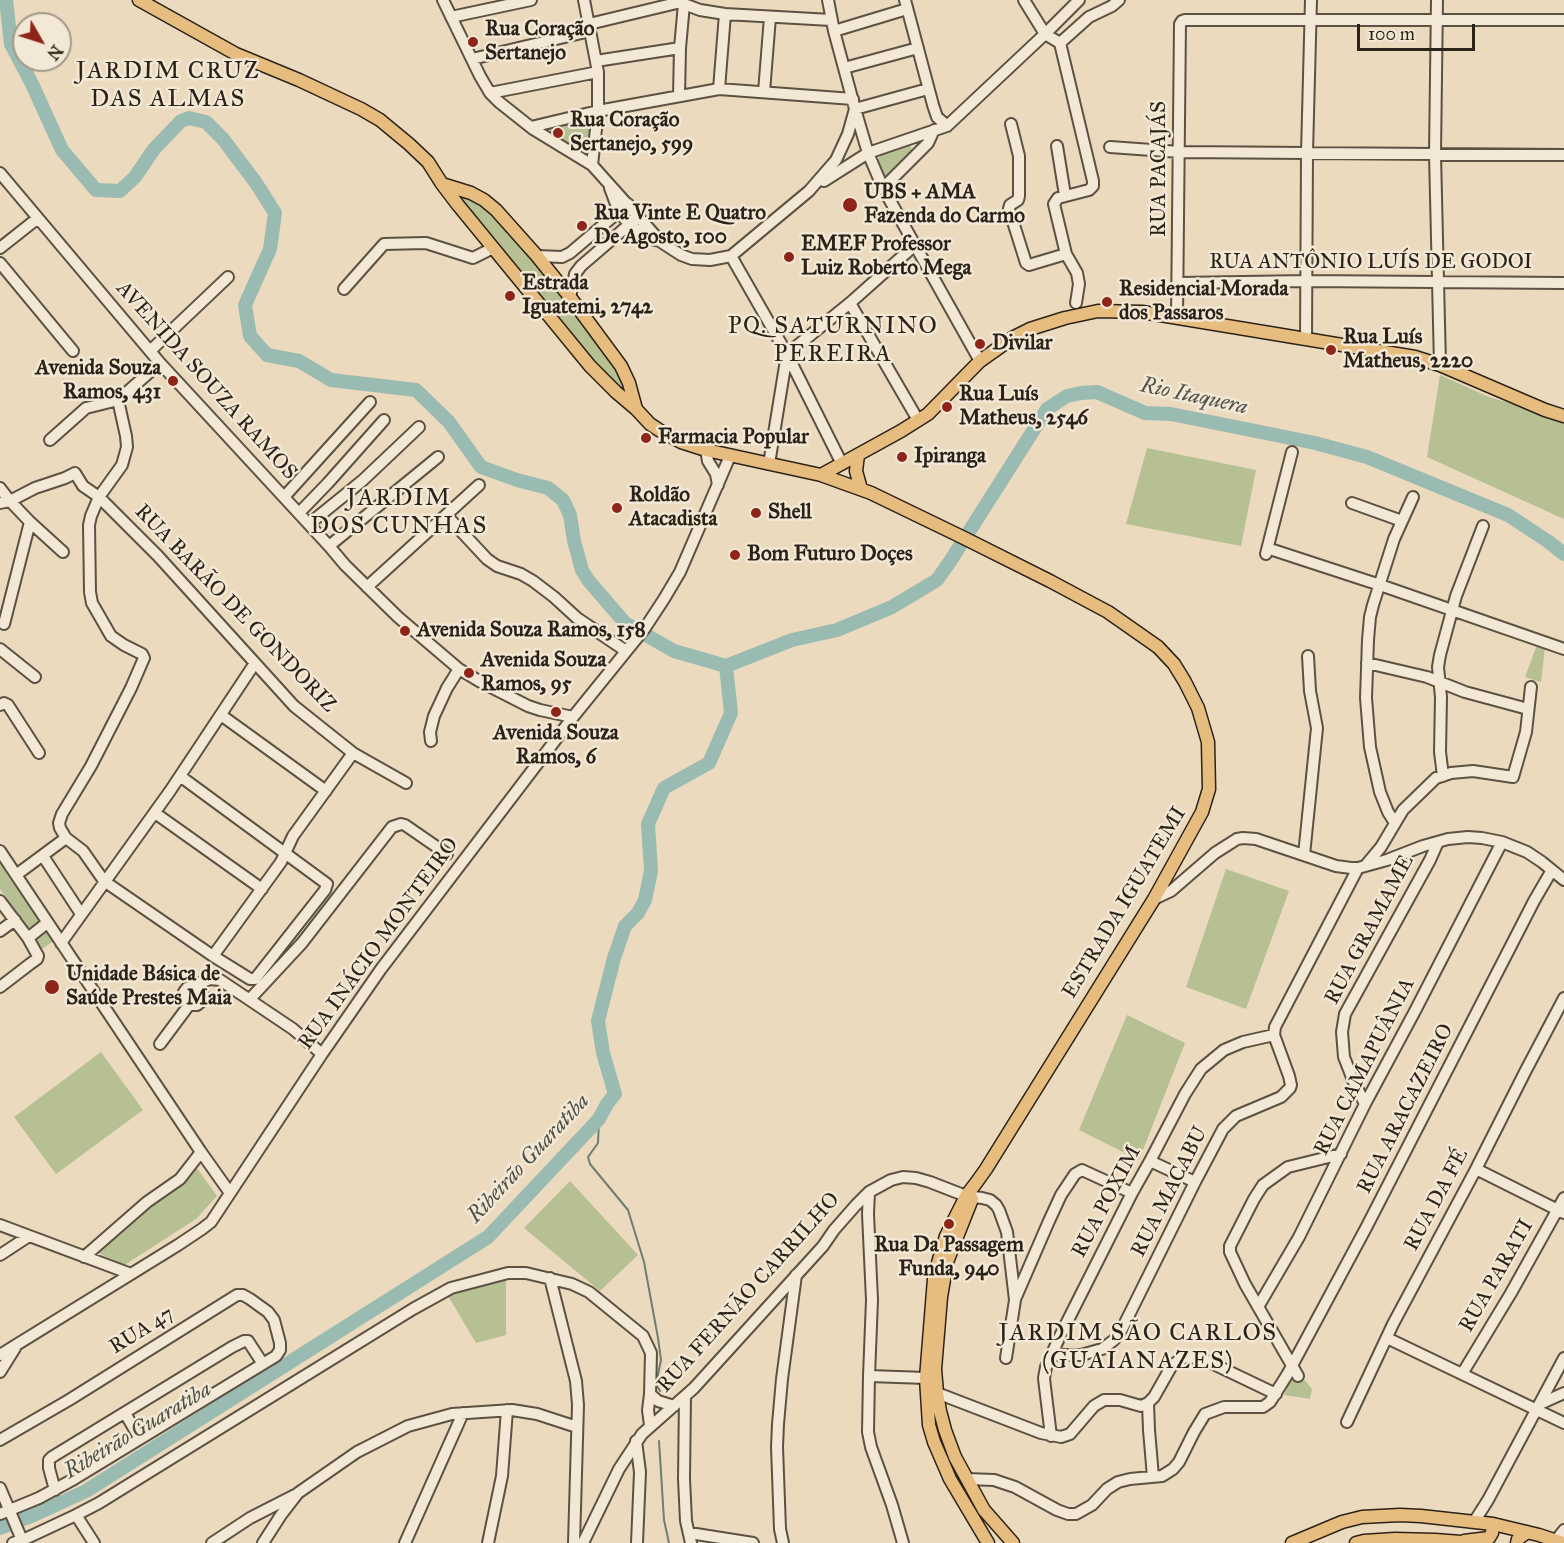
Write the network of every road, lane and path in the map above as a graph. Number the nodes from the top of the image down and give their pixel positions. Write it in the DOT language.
graph roads {
  1 [pos="139,0"];
  2 [pos="443,0"];
  3 [pos="531,0"];
  4 [pos="584,0"];
  5 [pos="828,0"];
  6 [pos="1024,0"];
  7 [pos="1079,0"];
  8 [pos="1119,0"];
  9 [pos="1311,0"];
  10 [pos="1437,0"];
  11 [pos="682,2"];
  12 [pos="906,4"];
  13 [pos="725,14"];
  14 [pos="451,17"];
  15 [pos="770,17"];
  16 [pos="1436,20"];
  17 [pos="1564,20"];
  18 [pos="1312,21"];
  19 [pos="833,25"];
  20 [pos="589,28"];
  21 [pos="1045,34"];
  22 [pos="1060,43"];
  23 [pos="680,48"];
  24 [pos="918,48"];
  25 [pos="472,58"];
  26 [pos="597,66"];
  27 [pos="844,68"];
  28 [pos="719,89"];
  29 [pos="928,89"];
  30 [pos="764,92"];
  31 [pos="490,93"];
  32 [pos="679,96"];
  33 [pos="854,104"];
  34 [pos="598,111"];
  35 [pos="1011,124"];
  36 [pos="946,126"];
  37 [pos="531,127"];
  38 [pos="934,130"];
  39 [pos="1057,146"];
  40 [pos="1110,147"];
  41 [pos="1179,152"];
  42 [pos="868,153"];
  43 [pos="1307,153"];
  44 [pos="1435,154"];
  45 [pos="1564,155"];
  46 [pos="592,165"];
  47 [pos="0,172"];
  48 [pos="608,182"];
  49 [pos="442,184"];
  50 [pos="883,188"];
  51 [pos="809,191"];
  52 [pos="471,193"];
  53 [pos="1065,195"];
  54 [pos="628,204"];
  55 [pos="458,205"];
  56 [pos="619,212"];
  57 [pos="639,216"];
  58 [pos="38,218"];
  59 [pos="629,224"];
  60 [pos="661,242"];
  61 [pos="915,245"];
  62 [pos="0,248"];
  63 [pos="494,248"];
  64 [pos="570,253"];
  65 [pos="1066,254"];
  66 [pos="537,256"];
  67 [pos="731,256"];
  68 [pos="0,264"];
  69 [pos="581,266"];
  70 [pos="228,277"];
  71 [pos="1307,281"];
  72 [pos="1438,281"];
  73 [pos="1179,283"];
  74 [pos="1564,283"];
  75 [pos="344,289"];
  76 [pos="570,297"];
  77 [pos="850,303"];
  78 [pos="1076,303"];
  79 [pos="1177,317"];
  80 [pos="1306,339"];
  81 [pos="73,351"];
  82 [pos="150,351"];
  83 [pos="787,354"];
  84 [pos="980,361"];
  85 [pos="160,363"];
  86 [pos="1440,364"];
  87 [pos="629,383"];
  88 [pos="616,393"];
  89 [pos="118,400"];
  90 [pos="370,402"];
  91 [pos="636,409"];
  92 [pos="1564,416"];
  93 [pos="384,420"];
  94 [pos="918,420"];
  95 [pos="419,427"];
  96 [pos="50,440"];
  97 [pos="706,450"];
  98 [pos="1292,452"];
  99 [pos="858,455"];
  100 [pos="730,456"];
  101 [pos="438,457"];
  102 [pos="769,464"];
  103 [pos="842,464"];
  104 [pos="821,475"];
  105 [pos="479,485"];
  106 [pos="718,485"];
  107 [pos="0,488"];
  108 [pos="861,489"];
  109 [pos="99,497"];
  110 [pos="284,497"];
  111 [pos="1413,497"];
  112 [pos="5,502"];
  113 [pos="1352,503"];
  114 [pos="299,513"];
  115 [pos="447,515"];
  116 [pos="1402,521"];
  117 [pos="30,522"];
  118 [pos="309,524"];
  119 [pos="1482,526"];
  120 [pos="329,546"];
  121 [pos="63,552"];
  122 [pos="1380,585"];
  123 [pos="367,587"];
  124 [pos="1451,609"];
  125 [pos="4,624"];
  126 [pos="0,649"];
  127 [pos="1564,649"];
  128 [pos="626,651"];
  129 [pos="1308,656"];
  130 [pos="255,663"];
  131 [pos="1367,663"];
  132 [pos="459,669"];
  133 [pos="35,677"];
  134 [pos="1439,681"];
  135 [pos="1531,687"];
  136 [pos="0,705"];
  137 [pos="1528,710"];
  138 [pos="221,715"];
  139 [pos="573,717"];
  140 [pos="431,741"];
  141 [pos="39,753"];
  142 [pos="353,753"];
  143 [pos="180,776"];
  144 [pos="1443,776"];
  145 [pos="406,783"];
  146 [pos="326,791"];
  147 [pos="155,813"];
  148 [pos="1395,823"];
  149 [pos="66,838"];
  150 [pos="1438,842"];
  151 [pos="1502,842"];
  152 [pos="0,851"];
  153 [pos="285,852"];
  154 [pos="447,854"];
  155 [pos="1304,855"];
  156 [pos="43,856"];
  157 [pos="1362,867"];
  158 [pos="1552,870"];
  159 [pos="16,875"];
  160 [pos="1564,880"];
  161 [pos="104,881"];
  162 [pos="262,889"];
  163 [pos="1154,899"];
  164 [pos="0,901"];
  165 [pos="81,914"];
  166 [pos="15,921"];
  167 [pos="47,923"];
  168 [pos="0,931"];
  169 [pos="28,938"];
  170 [pos="61,943"];
  171 [pos="213,956"];
  172 [pos="0,987"];
  173 [pos="1564,998"];
  174 [pos="250,999"];
  175 [pos="1274,1035"];
  176 [pos="160,1044"];
  177 [pos="324,1050"];
  178 [pos="1365,1104"];
  179 [pos="201,1152"];
  180 [pos="1341,1154"];
  181 [pos="1150,1161"];
  182 [pos="1476,1169"];
  183 [pos="1195,1182"];
  184 [pos="870,1192"];
  185 [pos="230,1193"];
  186 [pos="1132,1193"];
  187 [pos="969,1196"];
  188 [pos="1564,1198"];
  189 [pos="1561,1212"];
  190 [pos="0,1225"];
  191 [pos="29,1236"];
  192 [pos="0,1255"];
  193 [pos="84,1257"];
  194 [pos="131,1274"];
  195 [pos="796,1275"];
  196 [pos="550,1278"];
  197 [pos="1015,1300"];
  198 [pos="1258,1307"];
  199 [pos="1386,1338"];
  200 [pos="16,1345"];
  201 [pos="0,1355"];
  202 [pos="1052,1355"];
  203 [pos="1006,1358"];
  204 [pos="1564,1358"];
  205 [pos="263,1364"];
  206 [pos="1291,1365"];
  207 [pos="0,1372"];
  208 [pos="1462,1374"];
  209 [pos="868,1376"];
  210 [pos="1298,1376"];
  211 [pos="926,1378"];
  212 [pos="937,1393"];
  213 [pos="1564,1393"];
  214 [pos="650,1394"];
  215 [pos="1276,1394"];
  216 [pos="686,1396"];
  217 [pos="1148,1403"];
  218 [pos="674,1406"];
  219 [pos="1538,1407"];
  220 [pos="507,1410"];
  221 [pos="125,1413"];
  222 [pos="463,1413"];
  223 [pos="1347,1422"];
  224 [pos="1564,1423"];
  225 [pos="650,1425"];
  226 [pos="577,1427"];
  227 [pos="1051,1436"];
  228 [pos="140,1439"];
  229 [pos="0,1440"];
  230 [pos="636,1441"];
  231 [pos="1153,1478"];
  232 [pos="967,1479"];
  233 [pos="0,1488"];
  234 [pos="55,1490"];
  235 [pos="298,1493"];
  236 [pos="7,1514"];
  237 [pos="76,1515"];
  238 [pos="1474,1522"];
  239 [pos="1493,1524"];
  240 [pos="1527,1532"];
  241 [pos="1561,1538"];
  242 [pos="22,1539"];
  243 [pos="690,1539"];
  244 [pos="1460,1542"];
  245 [pos="94,1543"];
  246 [pos="212,1543"];
  247 [pos="263,1543"];
  248 [pos="405,1543"];
  249 [pos="488,1543"];
  250 [pos="574,1543"];
  251 [pos="583,1543"];
  252 [pos="637,1543"];
  253 [pos="753,1543"];
  254 [pos="783,1543"];
  255 [pos="903,1543"];
  256 [pos="988,1543"];
  257 [pos="1013,1543"];
  258 [pos="1292,1543"];
  259 [pos="1356,1543"];
  260 [pos="1474,1543"];
  261 [pos="1516,1543"];
  1 -- 49 [label="main road, ESTRADA IGUATEMI"];
  2 -- 14 [label="street"];
  3 -- 14 [label="street"];
  4 -- 20 [label="street"];
  5 -- 19 [label="street"];
  6 -- 21 [label="street"];
  7 -- 21 [label="street"];
  8 -- 22 [label="street"];
  9 -- 18 [label="street"];
  10 -- 16 [label="street"];
  11 -- 13 [label="street"];
  11 -- 20 [label="street"];
  11 -- 23 [label="street"];
  12 -- 19 [label="street"];
  12 -- 24 [label="street"];
  13 -- 15 [label="street"];
  13 -- 28 [label="street"];
  14 -- 25 [label="street"];
  15 -- 19 [label="street"];
  15 -- 30 [label="street"];
  16 -- 17 [label="street"];
  16 -- 18 [label="street"];
  16 -- 44 [label="street"];
  18 -- 41 [label="street, RUA PACAJÁS"];
  18 -- 43 [label="street"];
  19 -- 27 [label="street"];
  20 -- 25 [label="street"];
  20 -- 26 [label="street"];
  21 -- 22 [label="street"];
  21 -- 36 [label="street"];
  22 -- 53 [label="street"];
  23 -- 26 [label="street"];
  23 -- 32 [label="street"];
  24 -- 27 [label="street"];
  24 -- 29 [label="street"];
  25 -- 31 [label="street"];
  26 -- 31 [label="street"];
  26 -- 34 [label="street"];
  27 -- 33 [label="street"];
  28 -- 30 [label="street"];
  28 -- 32 [label="street"];
  29 -- 33 [label="street"];
  29 -- 36 [label="street"];
  30 -- 33 [label="street"];
  31 -- 37 [label="street"];
  32 -- 34 [label="street"];
  33 -- 42 [label="street"];
  33 -- 51 [label="street"];
  34 -- 37 [label="street"];
  34 -- 46 [label="street"];
  35 -- 65 [label="street"];
  36 -- 38 [label="street"];
  37 -- 46 [label="street"];
  38 -- 42 [label="street"];
  38 -- 50 [label="street"];
  39 -- 53 [label="street"];
  40 -- 41 [label="street"];
  41 -- 43 [label="street"];
  41 -- 73 [label="street, RUA PACAJÁS"];
  42 -- 50 [label="street"];
  42 -- 51 [label="street"];
  43 -- 44 [label="street"];
  43 -- 71 [label="street"];
  44 -- 45 [label="street"];
  44 -- 72 [label="street"];
  46 -- 48 [label="street"];
  47 -- 58 [label="street, AVENIDA SOUZA RAMOS"];
  48 -- 54 [label="street"];
  48 -- 56 [label="street"];
  49 -- 52 [label="main road"];
  49 -- 55 [label="main road, ESTRADA IGUATEMI"];
  50 -- 61 [label="street"];
  51 -- 67 [label="street"];
  52 -- 55 [label="main road"];
  52 -- 66 [label="main road"];
  53 -- 65 [label="street"];
  54 -- 56 [label="street"];
  54 -- 57 [label="street"];
  55 -- 63 [label="main road, ESTRADA IGUATEMI"];
  56 -- 59 [label="street"];
  56 -- 64 [label="street"];
  57 -- 59 [label="street"];
  57 -- 60 [label="street"];
  58 -- 62 [label="street"];
  58 -- 82 [label="street, AVENIDA SOUZA RAMOS"];
  59 -- 60 [label="street"];
  59 -- 69 [label="street"];
  60 -- 67 [label="street"];
  61 -- 77 [label="street"];
  61 -- 84 [label="street"];
  63 -- 75 [label="street"];
  63 -- 88 [label="main road, ESTRADA IGUATEMI"];
  64 -- 66 [label="street"];
  64 -- 69 [label="street"];
  65 -- 78 [label="street"];
  66 -- 76 [label="main road"];
  67 -- 83 [label="street"];
  68 -- 81 [label="street"];
  69 -- 76 [label="street"];
  70 -- 82 [label="street"];
  71 -- 72 [label="street, RUA ANTÔNIO LUÍS DE GODOI"];
  71 -- 73 [label="street, RUA ANTÔNIO LUÍS DE GODOI"];
  71 -- 80 [label="street"];
  72 -- 74 [label="street, RUA ANTÔNIO LUÍS DE GODOI"];
  72 -- 86 [label="street"];
  73 -- 79 [label="street, RUA PACAJÁS"];
  76 -- 87 [label="main road"];
  77 -- 83 [label="street"];
  77 -- 94 [label="street"];
  79 -- 80 [label="main road"];
  79 -- 84 [label="main road"];
  80 -- 86 [label="main road"];
  82 -- 85 [label="street, AVENIDA SOUZA RAMOS"];
  83 -- 102 [label="street"];
  83 -- 103 [label="street"];
  84 -- 94 [label="main road"];
  85 -- 89 [label="street"];
  85 -- 110 [label="street, AVENIDA SOUZA RAMOS"];
  86 -- 92 [label="main road"];
  87 -- 88 [label="main road"];
  87 -- 91 [label="main road"];
  88 -- 91 [label="main road, ESTRADA IGUATEMI"];
  89 -- 96 [label="street"];
  89 -- 109 [label="street"];
  90 -- 110 [label="street"];
  91 -- 97 [label="main road, ESTRADA IGUATEMI"];
  93 -- 114 [label="street"];
  94 -- 99 [label="main road"];
  95 -- 118 [label="street"];
  97 -- 100 [label="main road, ESTRADA IGUATEMI"];
  97 -- 106 [label="street"];
  98 -- 122 [label="street"];
  99 -- 103 [label="main road"];
  99 -- 108 [label="main road"];
  100 -- 102 [label="main road, ESTRADA IGUATEMI"];
  100 -- 106 [label="street, RUA INÁCIO MONTEIRO"];
  101 -- 120 [label="street"];
  102 -- 104 [label="main road, ESTRADA IGUATEMI"];
  103 -- 104 [label="main road"];
  104 -- 108 [label="main road, ESTRADA IGUATEMI"];
  105 -- 115 [label="street"];
  106 -- 128 [label="street, RUA INÁCIO MONTEIRO"];
  107 -- 112 [label="street"];
  108 -- 163 [label="main road, ESTRADA IGUATEMI"];
  109 -- 112 [label="street, RUA BARÃO DE GONDORIZ"];
  109 -- 130 [label="street, RUA BARÃO DE GONDORIZ"];
  109 -- 149 [label="street"];
  110 -- 114 [label="street, AVENIDA SOUZA RAMOS"];
  111 -- 116 [label="street"];
  112 -- 117 [label="street"];
  113 -- 116 [label="street"];
  114 -- 118 [label="street, AVENIDA SOUZA RAMOS"];
  115 -- 123 [label="street"];
  115 -- 128 [label="street"];
  116 -- 122 [label="street"];
  117 -- 121 [label="street"];
  117 -- 125 [label="street"];
  118 -- 120 [label="street, AVENIDA SOUZA RAMOS"];
  119 -- 124 [label="street"];
  120 -- 123 [label="street, AVENIDA SOUZA RAMOS"];
  122 -- 124 [label="street"];
  122 -- 131 [label="street"];
  123 -- 132 [label="street, AVENIDA SOUZA RAMOS"];
  124 -- 127 [label="street"];
  124 -- 134 [label="street"];
  126 -- 133 [label="street"];
  128 -- 139 [label="street, RUA INÁCIO MONTEIRO"];
  129 -- 155 [label="street"];
  130 -- 138 [label="street"];
  130 -- 142 [label="street, RUA BARÃO DE GONDORIZ"];
  131 -- 134 [label="street"];
  131 -- 148 [label="street"];
  132 -- 139 [label="street, AVENIDA SOUZA RAMOS"];
  132 -- 140 [label="street"];
  134 -- 137 [label="street"];
  134 -- 144 [label="street"];
  135 -- 137 [label="street"];
  136 -- 141 [label="street"];
  137 -- 144 [label="street"];
  138 -- 143 [label="street"];
  138 -- 146 [label="street"];
  139 -- 177 [label="street, RUA INÁCIO MONTEIRO"];
  142 -- 145 [label="street, RUA BARÃO DE GONDORIZ"];
  142 -- 146 [label="street"];
  143 -- 147 [label="street"];
  143 -- 153 [label="street"];
  144 -- 148 [label="street"];
  146 -- 153 [label="street"];
  147 -- 161 [label="street"];
  147 -- 162 [label="street"];
  148 -- 157 [label="street"];
  149 -- 156 [label="street"];
  149 -- 161 [label="street"];
  150 -- 151 [label="street"];
  150 -- 157 [label="street"];
  150 -- 178 [label="street, RUA GRAMAME"];
  151 -- 158 [label="street"];
  151 -- 178 [label="street, RUA CAMAPUÂNIA"];
  152 -- 159 [label="street"];
  153 -- 162 [label="street"];
  153 -- 171 [label="street"];
  154 -- 174 [label="street"];
  155 -- 157 [label="street"];
  155 -- 163 [label="street"];
  156 -- 159 [label="street"];
  156 -- 165 [label="street"];
  157 -- 175 [label="street"];
  158 -- 160 [label="street"];
  158 -- 206 [label="street, RUA ARACAZEIRO"];
  159 -- 167 [label="street"];
  161 -- 165 [label="street"];
  161 -- 171 [label="street"];
  162 -- 171 [label="street"];
  163 -- 187 [label="main road, ESTRADA IGUATEMI"];
  164 -- 166 [label="street"];
  165 -- 170 [label="street"];
  166 -- 168 [label="street"];
  166 -- 169 [label="street"];
  167 -- 169 [label="street"];
  167 -- 170 [label="street"];
  169 -- 172 [label="street"];
  170 -- 179 [label="street"];
  173 -- 182 [label="street, RUA DA FÉ"];
  174 -- 176 [label="street"];
  174 -- 177 [label="street"];
  175 -- 181 [label="street, RUA POXIM"];
  175 -- 183 [label="street, RUA MACABU"];
  177 -- 185 [label="street, RUA INÁCIO MONTEIRO"];
  178 -- 180 [label="street, RUA CAMAPUÂNIA"];
  179 -- 185 [label="street"];
  179 -- 193 [label="street"];
  180 -- 198 [label="street, RUA CAMAPUÂNIA"];
  180 -- 198 [label="street"];
  181 -- 183 [label="street"];
  181 -- 186 [label="street, RUA POXIM"];
  182 -- 189 [label="street"];
  182 -- 199 [label="street, RUA DA FÉ"];
  183 -- 202 [label="street, RUA MACABU"];
  184 -- 187 [label="street, RUA FERNÃO CARRILHO"];
  184 -- 195 [label="street, RUA FERNÃO CARRILHO"];
  184 -- 209 [label="street"];
  185 -- 194 [label="street, RUA INÁCIO MONTEIRO"];
  186 -- 197 [label="street"];
  186 -- 202 [label="street, RUA POXIM"];
  187 -- 197 [label="street, RUA FERNÃO CARRILHO"];
  187 -- 211 [label="main road"];
  187 -- 212 [label="main road"];
  188 -- 189 [label="street, RUA PARATI"];
  189 -- 208 [label="street, RUA PARATI"];
  190 -- 191 [label="street"];
  191 -- 192 [label="street"];
  191 -- 193 [label="street"];
  193 -- 194 [label="street"];
  194 -- 200 [label="street, RUA INÁCIO MONTEIRO"];
  195 -- 216 [label="street, RUA FERNÃO CARRILHO"];
  195 -- 254 [label="street"];
  196 -- 214 [label="street"];
  196 -- 226 [label="street"];
  196 -- 237 [label="street"];
  197 -- 203 [label="street"];
  198 -- 206 [label="street"];
  199 -- 208 [label="street"];
  199 -- 223 [label="street, RUA DA FÉ"];
  200 -- 201 [label="street, RUA INÁCIO MONTEIRO"];
  200 -- 207 [label="street"];
  202 -- 227 [label="street, RUA POXIM"];
  204 -- 219 [label="street"];
  205 -- 221 [label="street"];
  205 -- 228 [label="street"];
  205 -- 229 [label="street, RUA 47"];
  206 -- 210 [label="street"];
  206 -- 215 [label="street, RUA ARACAZEIRO"];
  208 -- 219 [label="street"];
  209 -- 211 [label="street"];
  209 -- 255 [label="street"];
  211 -- 256 [label="main road"];
  212 -- 227 [label="street"];
  212 -- 232 [label="main road"];
  213 -- 219 [label="street"];
  214 -- 218 [label="street"];
  214 -- 225 [label="street"];
  215 -- 217 [label="street"];
  215 -- 231 [label="street"];
  216 -- 218 [label="street, RUA FERNÃO CARRILHO"];
  216 -- 243 [label="street"];
  217 -- 227 [label="street"];
  217 -- 231 [label="street"];
  218 -- 225 [label="street, RUA FERNÃO CARRILHO"];
  219 -- 224 [label="street"];
  219 -- 238 [label="street"];
  220 -- 222 [label="street"];
  220 -- 226 [label="street"];
  220 -- 249 [label="street"];
  221 -- 228 [label="street"];
  221 -- 234 [label="street"];
  222 -- 235 [label="street"];
  222 -- 248 [label="street"];
  225 -- 230 [label="street, RUA FERNÃO CARRILHO"];
  226 -- 250 [label="street"];
  228 -- 234 [label="street"];
  230 -- 251 [label="street, RUA FERNÃO CARRILHO"];
  230 -- 252 [label="street"];
  231 -- 232 [label="street"];
  232 -- 257 [label="main road"];
  233 -- 236 [label="street"];
  234 -- 236 [label="street"];
  235 -- 246 [label="street"];
  235 -- 247 [label="street"];
  236 -- 242 [label="street"];
  237 -- 242 [label="street"];
  237 -- 245 [label="street"];
  238 -- 239 [label="main road"];
  238 -- 258 [label="main road"];
  239 -- 240 [label="main road"];
  239 -- 244 [label="main road"];
  240 -- 241 [label="main road"];
  240 -- 261 [label="main road"];
  243 -- 253 [label="street"];
  244 -- 259 [label="main road"];
  244 -- 260 [label="main road"];
}
